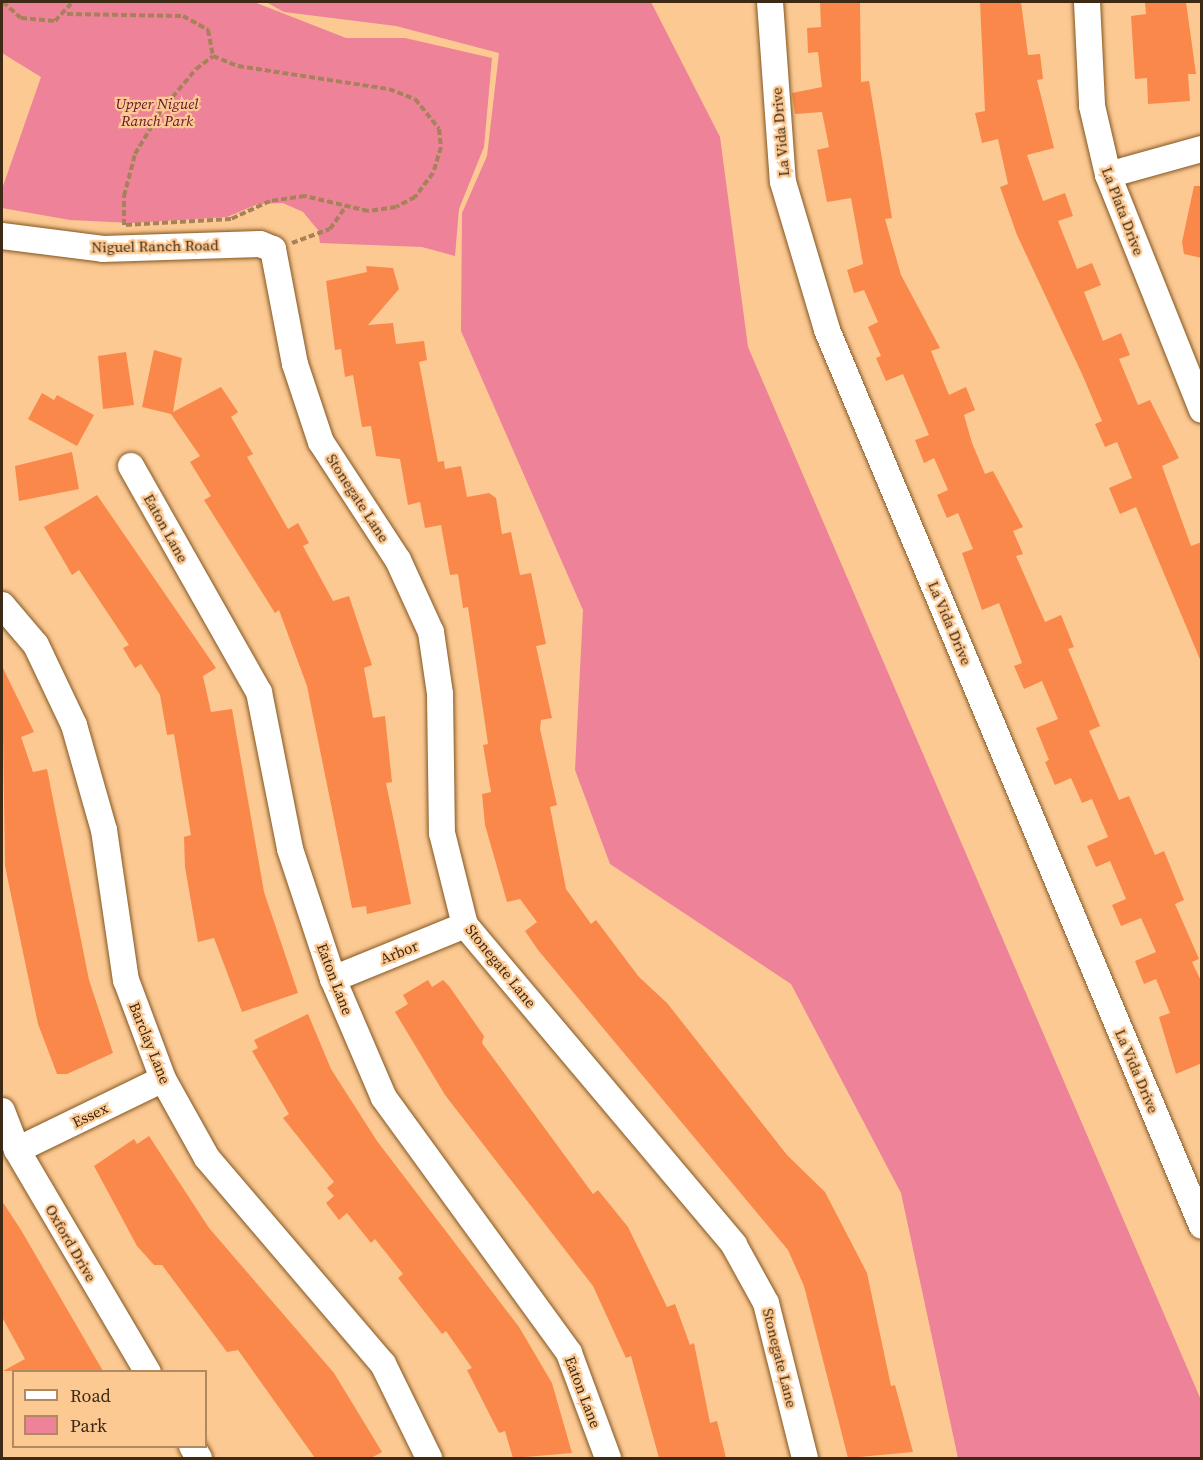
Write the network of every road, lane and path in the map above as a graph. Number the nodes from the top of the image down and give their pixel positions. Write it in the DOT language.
graph roads {
  1 [pos="3,2"];
  2 [pos="73,2"];
  3 [pos="770,2"];
  4 [pos="1087,2"];
  5 [pos="67,14"];
  6 [pos="213,56"];
  7 [pos="1202,149"];
  8 [pos="1108,175"];
  9 [pos="346,206"];
  10 [pos="2,236"];
  11 [pos="273,249"];
  12 [pos="1202,410"];
  13 [pos="131,466"];
  14 [pos="2,604"];
  15 [pos="465,925"];
  16 [pos="333,979"];
  17 [pos="162,1079"];
  18 [pos="2,1111"];
  19 [pos="17,1150"];
  20 [pos="1202,1226"];
  21 [pos="147,1370"];
  22 [pos="429,1458"];
  23 [pos="608,1458"];
  24 [pos="805,1458"];
  1 -- 5 [label="path"];
  2 -- 5 [label="path"];
  3 -- 20 [label="street, La Vida Drive"];
  4 -- 8 [label="street, La Plata Drive"];
  5 -- 6 [label="path"];
  6 -- 9 [label="path"];
  6 -- 9 [label="path"];
  7 -- 8 [label="street"];
  8 -- 12 [label="street, La Plata Drive"];
  9 -- 11 [label="path"];
  10 -- 11 [label="street, Niguel Ranch Road"];
  11 -- 15 [label="street, Stonegate Lane"];
  13 -- 16 [label="street, Eaton Lane"];
  14 -- 17 [label="street, Barclay Lane"];
  15 -- 16 [label="street, Arbor"];
  15 -- 24 [label="street, Stonegate Lane"];
  16 -- 23 [label="street, Eaton Lane"];
  17 -- 19 [label="street, Essex"];
  17 -- 22 [label="street, Barclay Lane"];
  18 -- 19 [label="street, Oxford Drive"];
  19 -- 21 [label="street, Oxford Drive"];
}
